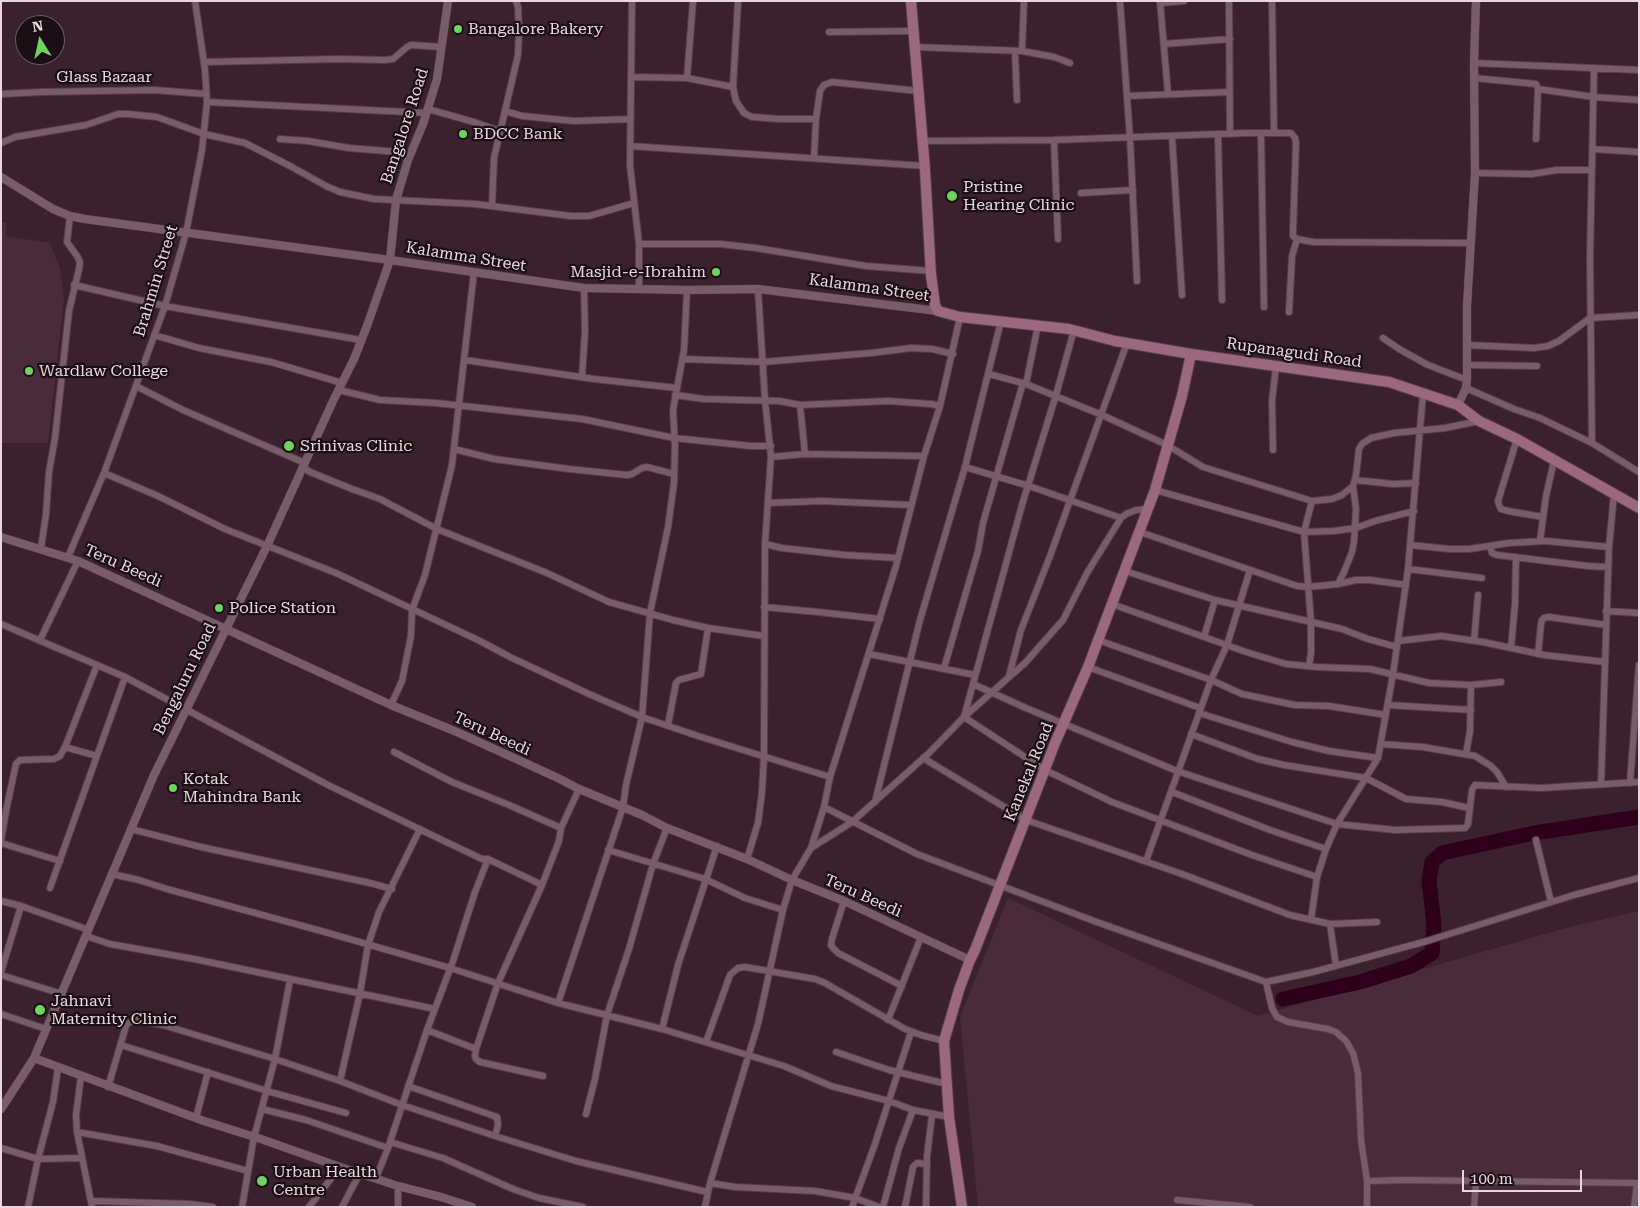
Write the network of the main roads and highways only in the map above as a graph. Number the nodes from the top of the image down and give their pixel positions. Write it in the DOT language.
graph roads {
  1 [pos="911,1"];
  2 [pos="1191,354"];
  3 [pos="1639,508"];
  4 [pos="962,1207"];
  1 -- 2 [label="main road, Rupanagudi Road"];
  2 -- 3 [label="main road, Rupanagudi Road"];
  2 -- 4 [label="main road, Kanekal Road"];
}
